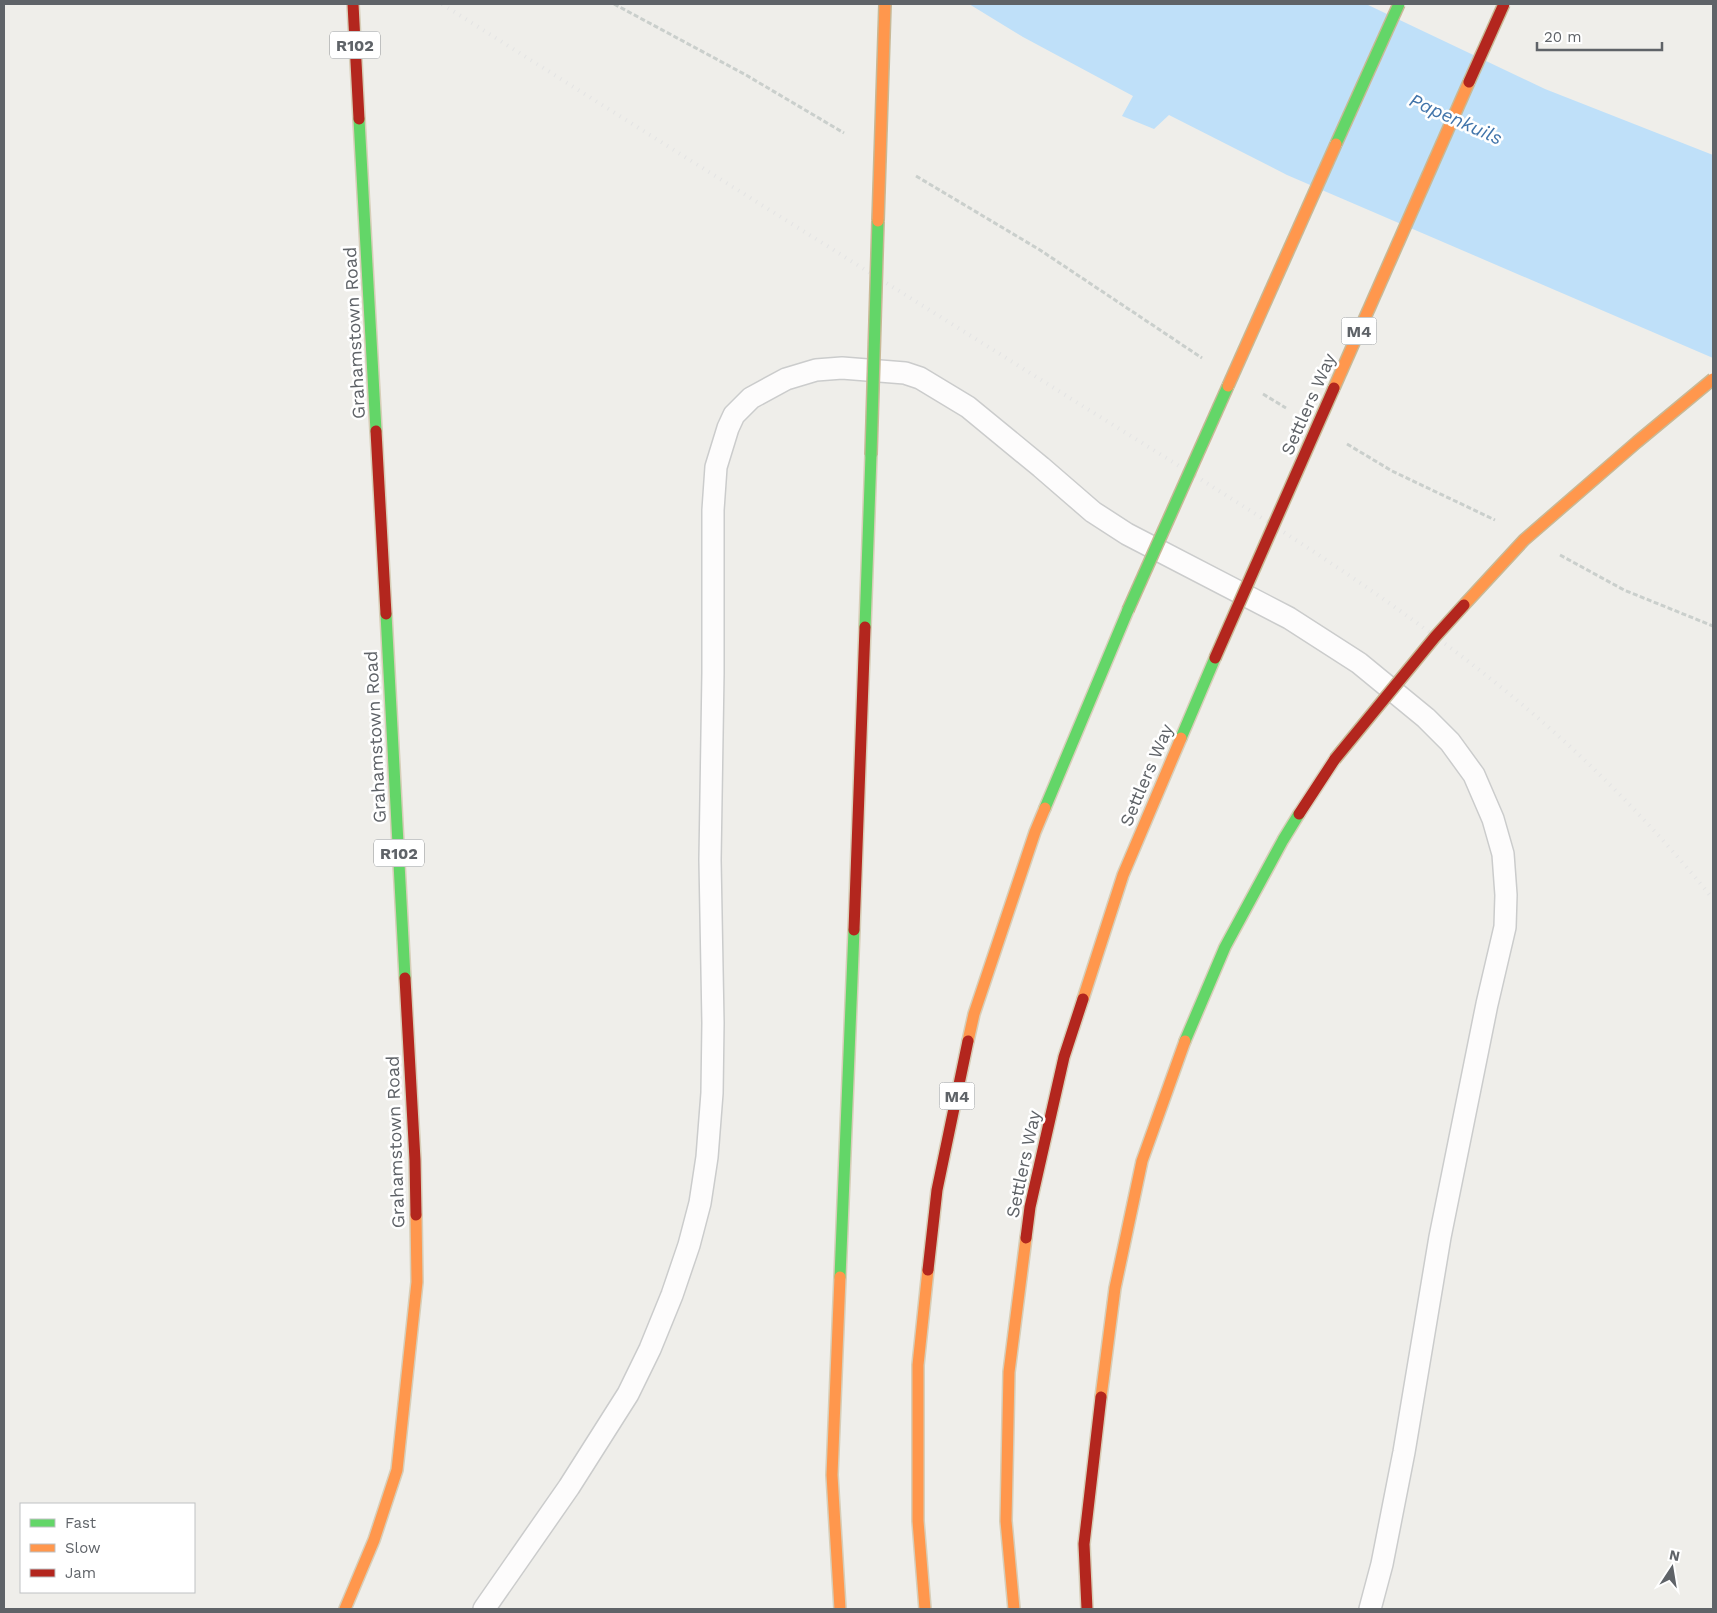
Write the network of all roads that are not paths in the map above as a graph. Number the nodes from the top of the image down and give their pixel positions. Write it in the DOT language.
graph roads {
  1 [pos="353,4"];
  2 [pos="885,4"];
  3 [pos="1399,4"];
  4 [pos="1504,4"];
  5 [pos="1713,379"];
  6 [pos="345,1609"];
  7 [pos="484,1609"];
  8 [pos="840,1609"];
  9 [pos="925,1609"];
  10 [pos="1014,1609"];
  11 [pos="1087,1609"];
  12 [pos="1370,1609"];
  1 -- 6 [label="main road, Grahamstown Road / R102"];
  2 -- 8 [label="main road, bridge"];
  3 -- 9 [label="main road, M4, bridge"];
  4 -- 10 [label="main road, Settlers Way / M4, bridge"];
  5 -- 11 [label="main road, bridge"];
  7 -- 12 [label="lane"];
}
